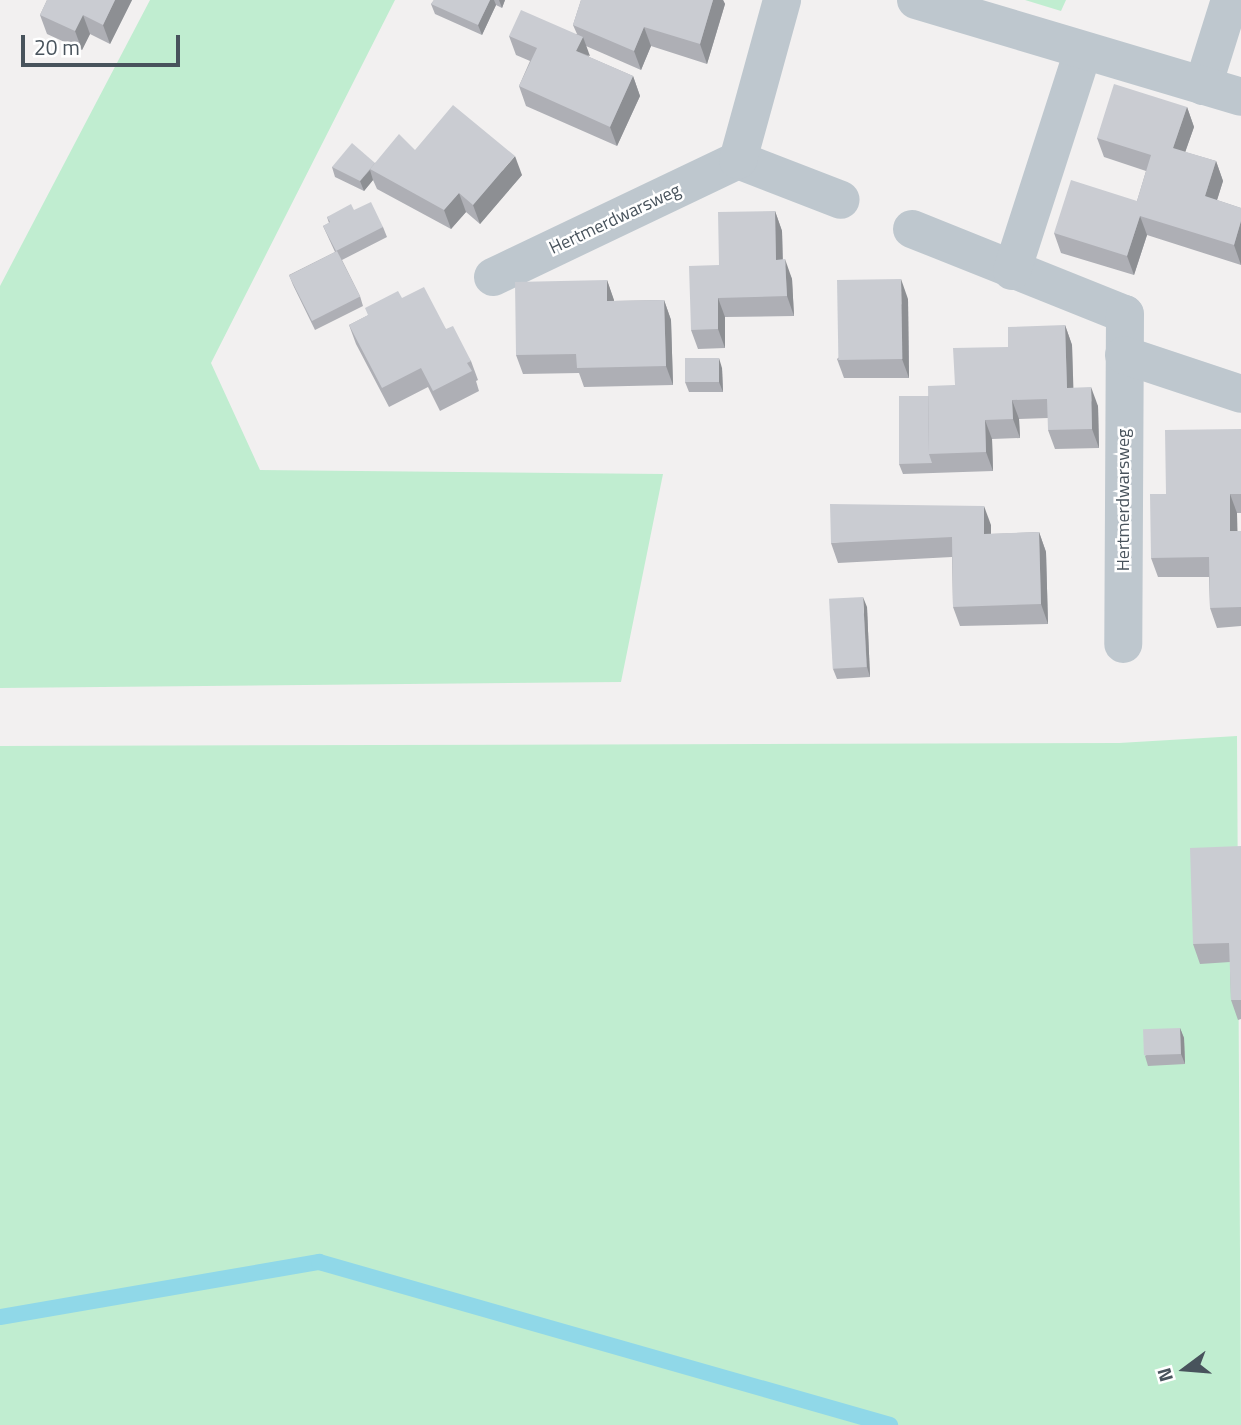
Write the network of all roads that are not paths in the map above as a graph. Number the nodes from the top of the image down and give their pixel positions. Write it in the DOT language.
graph roads {
  1 [pos="782,0"];
  2 [pos="916,0"];
  3 [pos="1230,0"];
  4 [pos="1083,51"];
  5 [pos="1203,86"];
  6 [pos="1241,97"];
  7 [pos="738,160"];
  8 [pos="841,200"];
  9 [pos="912,229"];
  10 [pos="1012,271"];
  11 [pos="493,277"];
  12 [pos="1124,355"];
  13 [pos="1241,394"];
  14 [pos="1123,644"];
  1 -- 7 [label="street"];
  2 -- 4 [label="street"];
  3 -- 5 [label="street"];
  4 -- 5 [label="street"];
  4 -- 10 [label="street"];
  5 -- 6 [label="street"];
  7 -- 8 [label="street"];
  7 -- 11 [label="street, Hertmerdwarsweg"];
  9 -- 10 [label="street, Hertmerdwarsweg"];
  10 -- 12 [label="street, Hertmerdwarsweg"];
  12 -- 13 [label="street"];
  12 -- 14 [label="street, Hertmerdwarsweg"];
}
